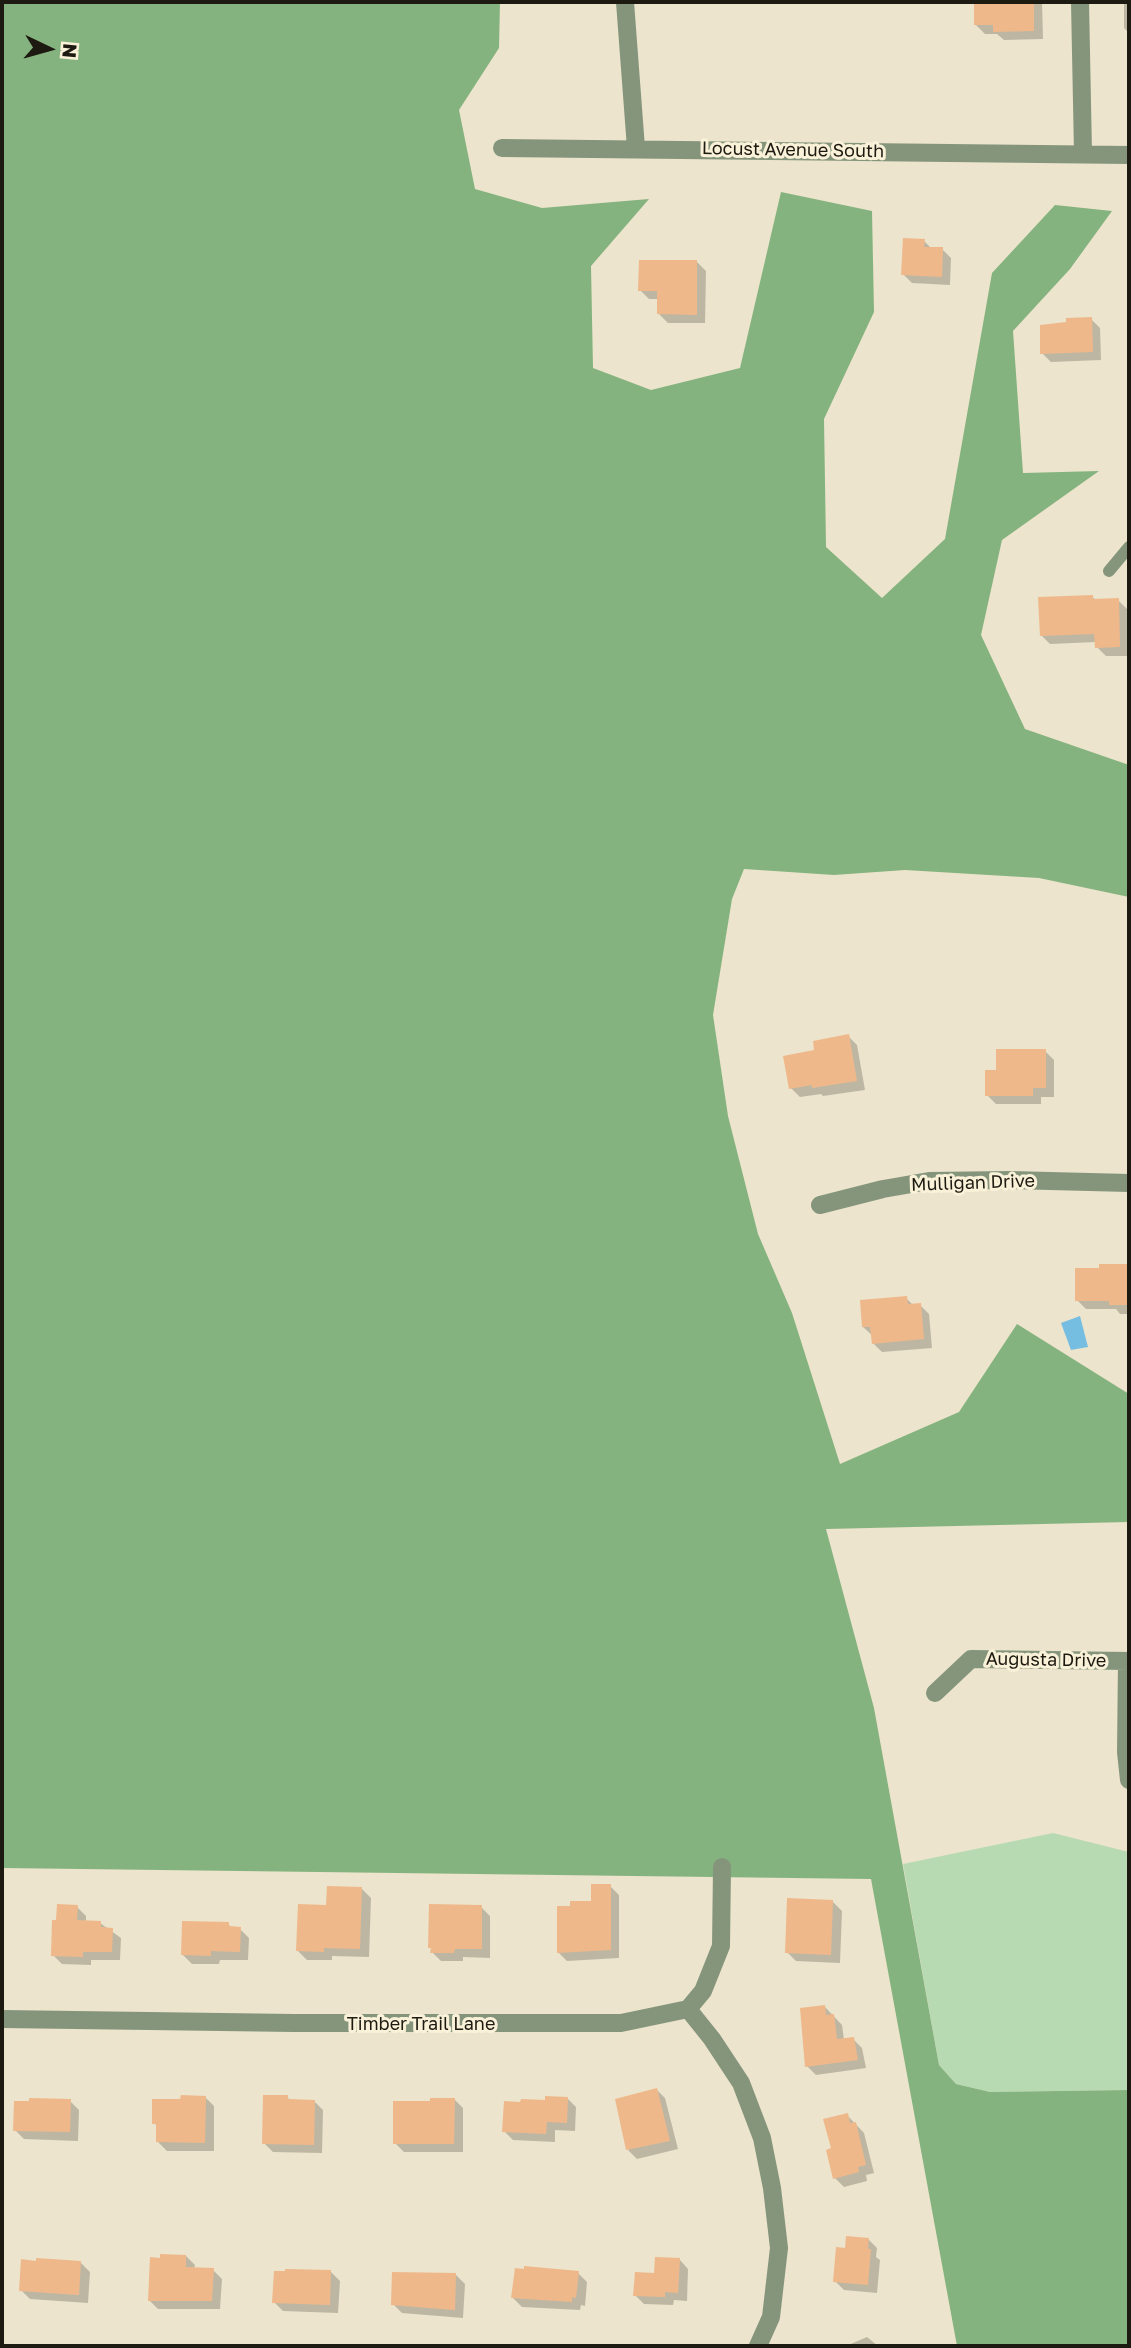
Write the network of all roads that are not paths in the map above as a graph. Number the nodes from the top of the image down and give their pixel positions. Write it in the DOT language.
graph roads {
  1 [pos="625,2"];
  2 [pos="1080,2"];
  3 [pos="502,148"];
  4 [pos="636,148"];
  5 [pos="1083,153"];
  6 [pos="1129,155"];
  7 [pos="1129,547"];
  8 [pos="1109,571"];
  9 [pos="1129,1183"];
  10 [pos="820,1205"];
  11 [pos="1128,1661"];
  12 [pos="934,1693"];
  13 [pos="1129,1780"];
  14 [pos="722,1867"];
  15 [pos="688,2008"];
  16 [pos="2,2019"];
  17 [pos="758,2346"];
  1 -- 4 [label="street"];
  2 -- 5 [label="street"];
  3 -- 4 [label="street, Locust Avenue South"];
  4 -- 5 [label="street, Locust Avenue South"];
  5 -- 6 [label="street, Locust Avenue South"];
  7 -- 8 [label="lane"];
  9 -- 10 [label="street, Mulligan Drive"];
  11 -- 12 [label="street, Augusta Drive"];
  11 -- 13 [label="street"];
  14 -- 15 [label="street"];
  15 -- 16 [label="street, Timber Trail Lane"];
  15 -- 17 [label="street"];
}
